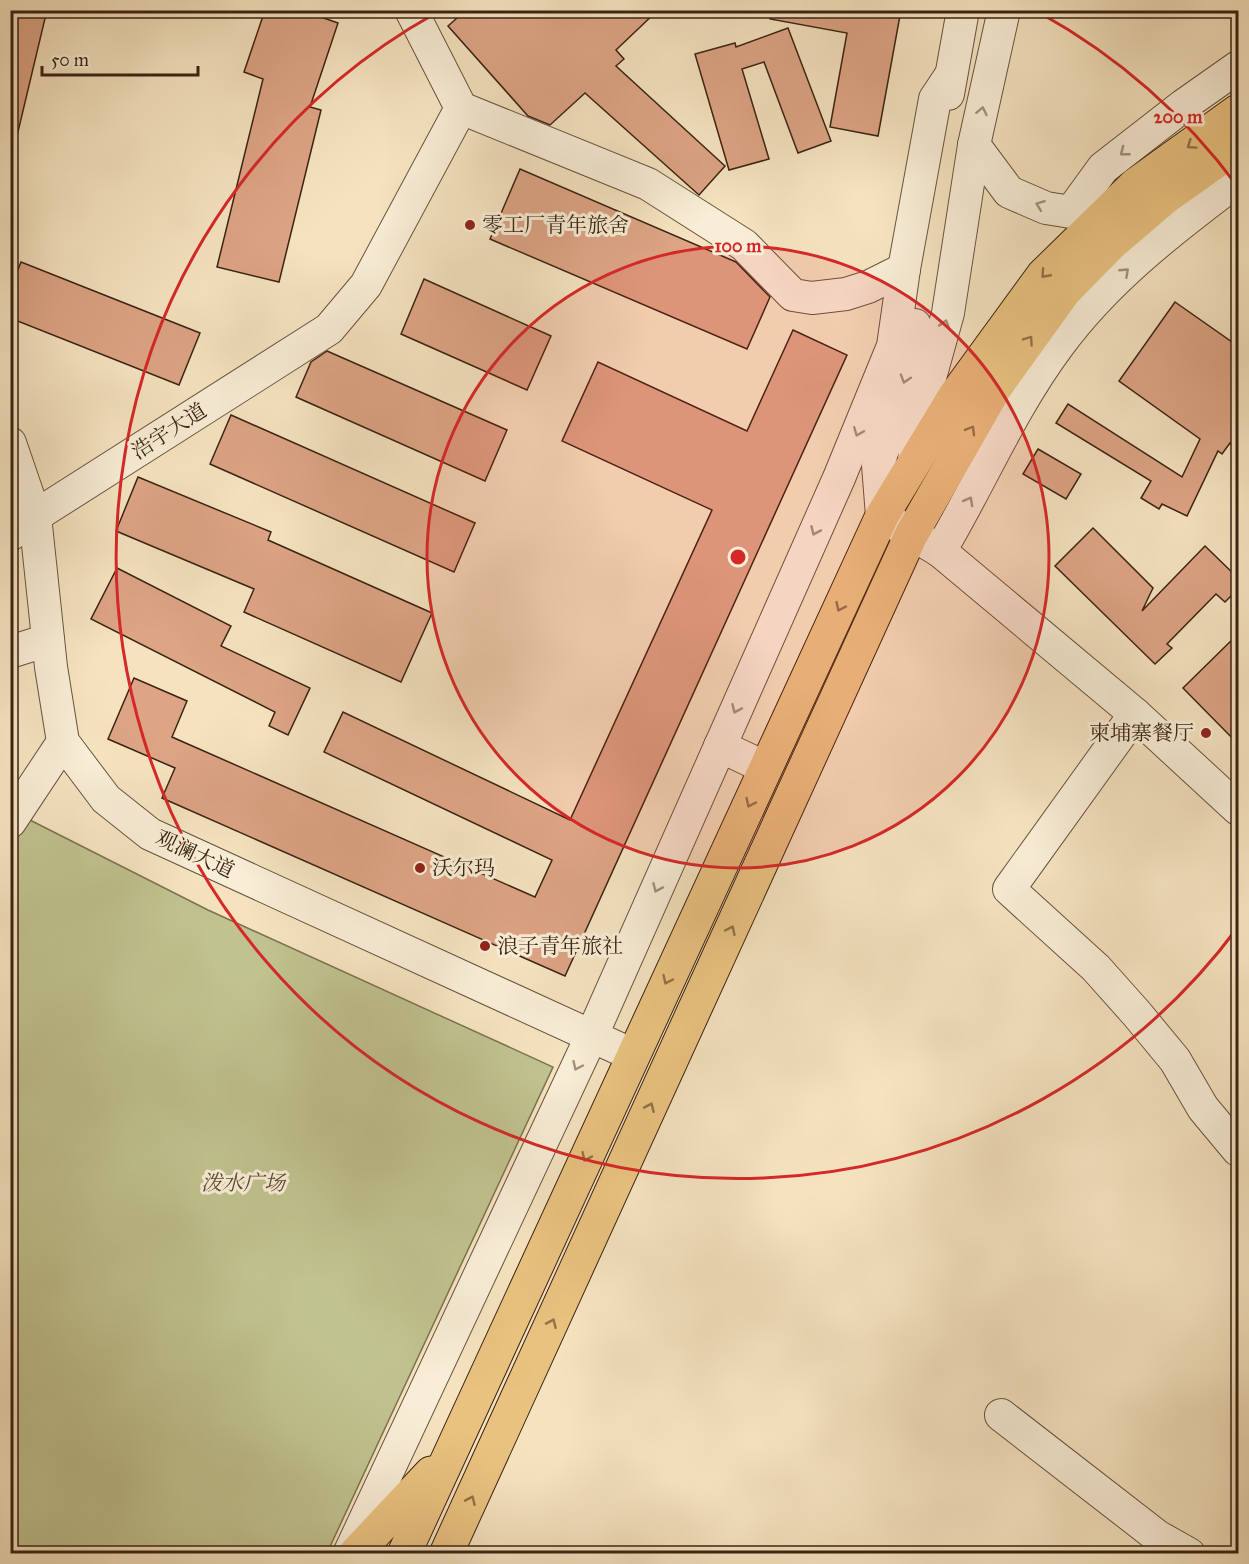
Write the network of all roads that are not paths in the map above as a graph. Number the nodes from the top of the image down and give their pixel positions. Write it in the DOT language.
graph roads {
  1 [pos="411,10"];
  2 [pos="963,10"];
  3 [pos="1004,10"];
  4 [pos="1239,68"];
  5 [pos="951,75"];
  6 [pos="461,108"];
  7 [pos="1239,111"];
  8 [pos="974,145"];
  9 [pos="1239,146"];
  10 [pos="1239,180"];
  11 [pos="1135,185"];
  12 [pos="1071,212"];
  13 [pos="904,269"];
  14 [pos="10,443"];
  15 [pos="914,462"];
  16 [pos="35,516"];
  17 [pos="882,516"];
  18 [pos="10,535"];
  19 [pos="911,535"];
  20 [pos="940,551"];
  21 [pos="48,640"];
  22 [pos="10,652"];
  23 [pos="1135,714"];
  24 [pos="63,742"];
  25 [pos="720,746"];
  26 [pos="766,768"];
  27 [pos="1239,809"];
  28 [pos="10,822"];
  29 [pos="592,1035"];
  30 [pos="633,1055"];
  31 [pos="1239,1150"];
  32 [pos="1001,1415"];
  33 [pos="451,1452"];
  34 [pos="1151,1545"];
  35 [pos="349,1554"];
  36 [pos="355,1554"];
  37 [pos="404,1554"];
  38 [pos="447,1554"];
  39 [pos="1189,1554"];
  1 -- 6 [label="street"];
  2 -- 5 [label="street"];
  8 -- 3 [label="street, one-way"];
  4 -- 12 [label="street, one-way"];
  5 -- 13 [label="street"];
  5 -- 17 [label="street, one-way"];
  6 -- 13 [label="street"];
  6 -- 16 [label="street, 浩宇大道"];
  7 -- 11 [label="highway, one-way"];
  12 -- 8 [label="street, one-way"];
  15 -- 8 [label="street, one-way"];
  19 -- 9 [label="highway, one-way"];
  20 -- 10 [label="street, one-way"];
  11 -- 12 [label="street"];
  11 -- 15 [label="highway, one-way"];
  13 -- 25 [label="street, one-way"];
  14 -- 16 [label="street, 观澜大道"];
  15 -- 17 [label="highway"];
  16 -- 18 [label="street, 浩宇大道"];
  16 -- 21 [label="street, 观澜大道"];
  17 -- 19 [label="street"];
  17 -- 26 [label="highway, one-way"];
  19 -- 20 [label="street"];
  38 -- 19 [label="highway, one-way"];
  20 -- 23 [label="street"];
  21 -- 22 [label="street"];
  21 -- 24 [label="street, 观澜大道"];
  23 -- 27 [label="street"];
  23 -- 31 [label="street"];
  24 -- 28 [label="street"];
  24 -- 29 [label="street, 观澜大道"];
  25 -- 26 [label="street"];
  25 -- 29 [label="street, one-way"];
  26 -- 30 [label="highway, one-way"];
  29 -- 30 [label="street, 观澜大道"];
  29 -- 35 [label="street, one-way"];
  30 -- 33 [label="highway, one-way"];
  32 -- 34 [label="street"];
  33 -- 36 [label="highway"];
  33 -- 37 [label="highway"];
  34 -- 39 [label="street"];
}
